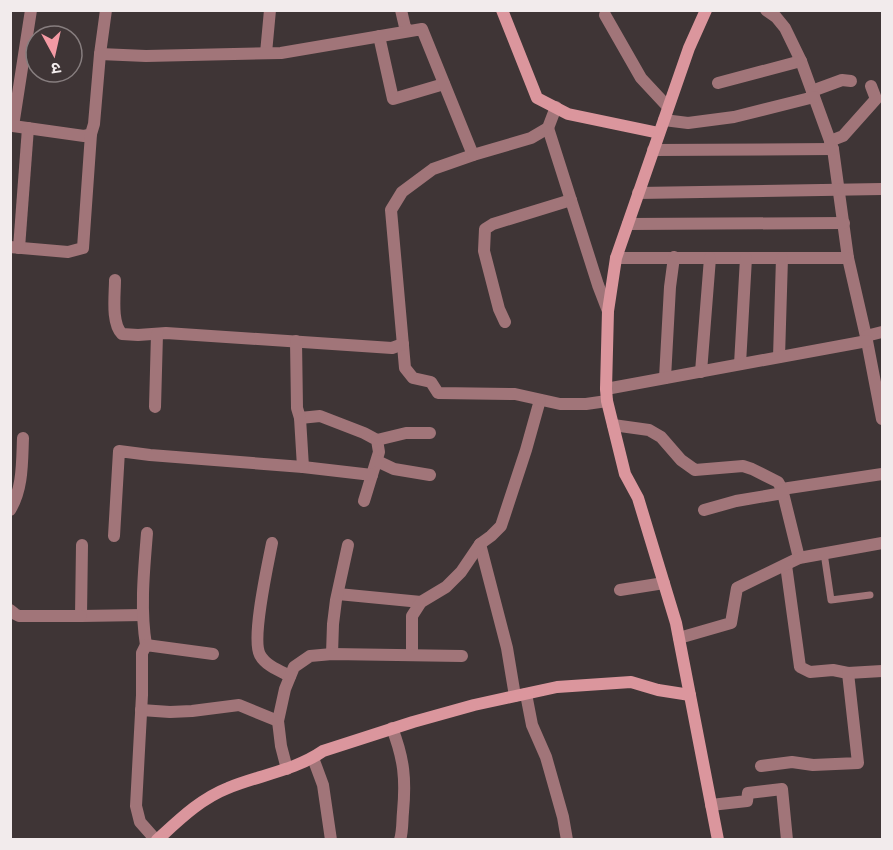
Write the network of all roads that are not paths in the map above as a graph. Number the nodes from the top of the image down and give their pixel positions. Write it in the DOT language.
graph roads {
  1 [pos="31,10"];
  2 [pos="106,10"];
  3 [pos="270,10"];
  4 [pos="401,10"];
  5 [pos="502,10"];
  6 [pos="706,10"];
  7 [pos="766,10"];
  8 [pos="605,15"];
  9 [pos="409,31"];
  10 [pos="379,36"];
  11 [pos="266,53"];
  12 [pos="100,54"];
  13 [pos="801,61"];
  14 [pos="851,81"];
  15 [pos="718,83"];
  16 [pos="444,84"];
  17 [pos="871,86"];
  18 [pos="813,94"];
  19 [pos="556,107"];
  20 [pos="666,113"];
  21 [pos="12,125"];
  22 [pos="28,128"];
  23 [pos="548,128"];
  24 [pos="659,133"];
  25 [pos="91,134"];
  26 [pos="832,145"];
  27 [pos="653,150"];
  28 [pos="473,155"];
  29 [pos="882,189"];
  30 [pos="838,190"];
  31 [pos="638,193"];
  32 [pos="571,200"];
  33 [pos="628,224"];
  34 [pos="844,224"];
  35 [pos="15,248"];
  36 [pos="674,257"];
  37 [pos="616,258"];
  38 [pos="710,258"];
  39 [pos="746,258"];
  40 [pos="782,258"];
  41 [pos="848,258"];
  42 [pos="114,280"];
  43 [pos="608,311"];
  44 [pos="505,322"];
  45 [pos="882,332"];
  46 [pos="158,334"];
  47 [pos="866,338"];
  48 [pos="296,341"];
  49 [pos="403,344"];
  50 [pos="779,357"];
  51 [pos="740,364"];
  52 [pos="701,372"];
  53 [pos="878,373"];
  54 [pos="665,378"];
  55 [pos="607,395"];
  56 [pos="540,400"];
  57 [pos="155,407"];
  58 [pos="300,418"];
  59 [pos="882,419"];
  60 [pos="613,425"];
  61 [pos="430,434"];
  62 [pos="23,438"];
  63 [pos="376,440"];
  64 [pos="377,461"];
  65 [pos="303,467"];
  66 [pos="882,474"];
  67 [pos="372,475"];
  68 [pos="430,475"];
  69 [pos="783,491"];
  70 [pos="364,501"];
  71 [pos="10,510"];
  72 [pos="704,510"];
  73 [pos="147,533"];
  74 [pos="114,536"];
  75 [pos="272,543"];
  76 [pos="882,543"];
  77 [pos="480,544"];
  78 [pos="82,545"];
  79 [pos="348,545"];
  80 [pos="824,553"];
  81 [pos="799,558"];
  82 [pos="786,565"];
  83 [pos="664,583"];
  84 [pos="620,590"];
  85 [pos="338,594"];
  86 [pos="870,595"];
  87 [pos="422,602"];
  88 [pos="10,610"];
  89 [pos="81,615"];
  90 [pos="143,615"];
  91 [pos="679,638"];
  92 [pos="146,645"];
  93 [pos="213,654"];
  94 [pos="332,654"];
  95 [pos="412,655"];
  96 [pos="462,656"];
  97 [pos="882,671"];
  98 [pos="848,673"];
  99 [pos="290,676"];
  100 [pos="521,695"];
  101 [pos="690,695"];
  102 [pos="141,710"];
  103 [pos="278,721"];
  104 [pos="392,728"];
  105 [pos="313,758"];
  106 [pos="761,766"];
  107 [pos="287,769"];
  108 [pos="711,805"];
  109 [pos="156,840"];
  110 [pos="331,840"];
  111 [pos="400,840"];
  112 [pos="567,840"];
  113 [pos="718,840"];
  114 [pos="787,840"];
  1 -- 21 [label="street"];
  2 -- 12 [label="street"];
  3 -- 11 [label="street"];
  4 -- 9 [label="street"];
  5 -- 19 [label="main road"];
  6 -- 20 [label="main road"];
  7 -- 13 [label="street"];
  8 -- 20 [label="street"];
  9 -- 10 [label="street"];
  9 -- 16 [label="street"];
  10 -- 11 [label="street"];
  10 -- 16 [label="street"];
  11 -- 12 [label="street"];
  12 -- 25 [label="street"];
  13 -- 15 [label="street"];
  13 -- 18 [label="street"];
  14 -- 18 [label="street"];
  16 -- 28 [label="street"];
  17 -- 26 [label="street"];
  18 -- 20 [label="street"];
  18 -- 26 [label="street"];
  19 -- 23 [label="street"];
  19 -- 24 [label="main road"];
  20 -- 24 [label="main road"];
  21 -- 22 [label="street"];
  22 -- 25 [label="street"];
  22 -- 35 [label="street"];
  23 -- 28 [label="street"];
  23 -- 32 [label="street"];
  24 -- 27 [label="main road"];
  25 -- 35 [label="street"];
  26 -- 27 [label="street"];
  26 -- 30 [label="street"];
  27 -- 31 [label="main road"];
  28 -- 49 [label="street"];
  29 -- 30 [label="street"];
  30 -- 31 [label="street"];
  30 -- 34 [label="street"];
  31 -- 33 [label="main road"];
  32 -- 43 [label="street"];
  32 -- 44 [label="street"];
  33 -- 34 [label="street"];
  33 -- 37 [label="main road"];
  34 -- 41 [label="street"];
  36 -- 37 [label="street"];
  36 -- 38 [label="street"];
  36 -- 54 [label="street"];
  37 -- 43 [label="main road"];
  38 -- 39 [label="street"];
  38 -- 52 [label="street"];
  39 -- 40 [label="street"];
  39 -- 51 [label="street"];
  40 -- 41 [label="street"];
  40 -- 50 [label="street"];
  41 -- 47 [label="street"];
  42 -- 46 [label="street"];
  43 -- 55 [label="main road"];
  45 -- 47 [label="street"];
  46 -- 48 [label="street"];
  46 -- 57 [label="street"];
  47 -- 50 [label="street"];
  47 -- 53 [label="street"];
  48 -- 49 [label="street"];
  48 -- 58 [label="street"];
  49 -- 56 [label="street"];
  50 -- 51 [label="street"];
  51 -- 52 [label="street"];
  52 -- 54 [label="street"];
  53 -- 59 [label="street"];
  54 -- 55 [label="street"];
  55 -- 56 [label="street"];
  55 -- 60 [label="main road"];
  56 -- 77 [label="street"];
  58 -- 63 [label="street"];
  58 -- 65 [label="street"];
  60 -- 69 [label="street"];
  60 -- 83 [label="main road"];
  61 -- 63 [label="street"];
  62 -- 71 [label="street"];
  63 -- 64 [label="street"];
  64 -- 67 [label="street"];
  64 -- 68 [label="street"];
  65 -- 67 [label="street"];
  65 -- 74 [label="street"];
  66 -- 69 [label="street"];
  67 -- 70 [label="street"];
  69 -- 72 [label="street"];
  69 -- 81 [label="street"];
  73 -- 90 [label="street"];
  75 -- 99 [label="street"];
  76 -- 80 [label="street"];
  77 -- 87 [label="street"];
  77 -- 100 [label="street"];
  78 -- 89 [label="street"];
  79 -- 85 [label="street"];
  80 -- 81 [label="street"];
  80 -- 86 [label="lane"];
  81 -- 82 [label="street"];
  82 -- 91 [label="street"];
  82 -- 98 [label="street"];
  83 -- 84 [label="street"];
  83 -- 91 [label="main road"];
  85 -- 87 [label="street"];
  85 -- 94 [label="street"];
  87 -- 95 [label="street"];
  88 -- 89 [label="street"];
  89 -- 90 [label="street"];
  90 -- 92 [label="street"];
  91 -- 101 [label="main road"];
  92 -- 93 [label="street"];
  92 -- 102 [label="street"];
  94 -- 95 [label="street"];
  94 -- 99 [label="street"];
  95 -- 96 [label="street"];
  97 -- 98 [label="street"];
  98 -- 106 [label="street"];
  99 -- 103 [label="street"];
  100 -- 101 [label="main road"];
  100 -- 104 [label="main road"];
  100 -- 112 [label="street"];
  101 -- 108 [label="main road"];
  102 -- 103 [label="street"];
  102 -- 109 [label="street"];
  103 -- 107 [label="street"];
  104 -- 105 [label="main road"];
  104 -- 111 [label="street"];
  105 -- 107 [label="main road"];
  105 -- 110 [label="street"];
  107 -- 109 [label="main road"];
  108 -- 113 [label="main road"];
  108 -- 114 [label="street"];
}
